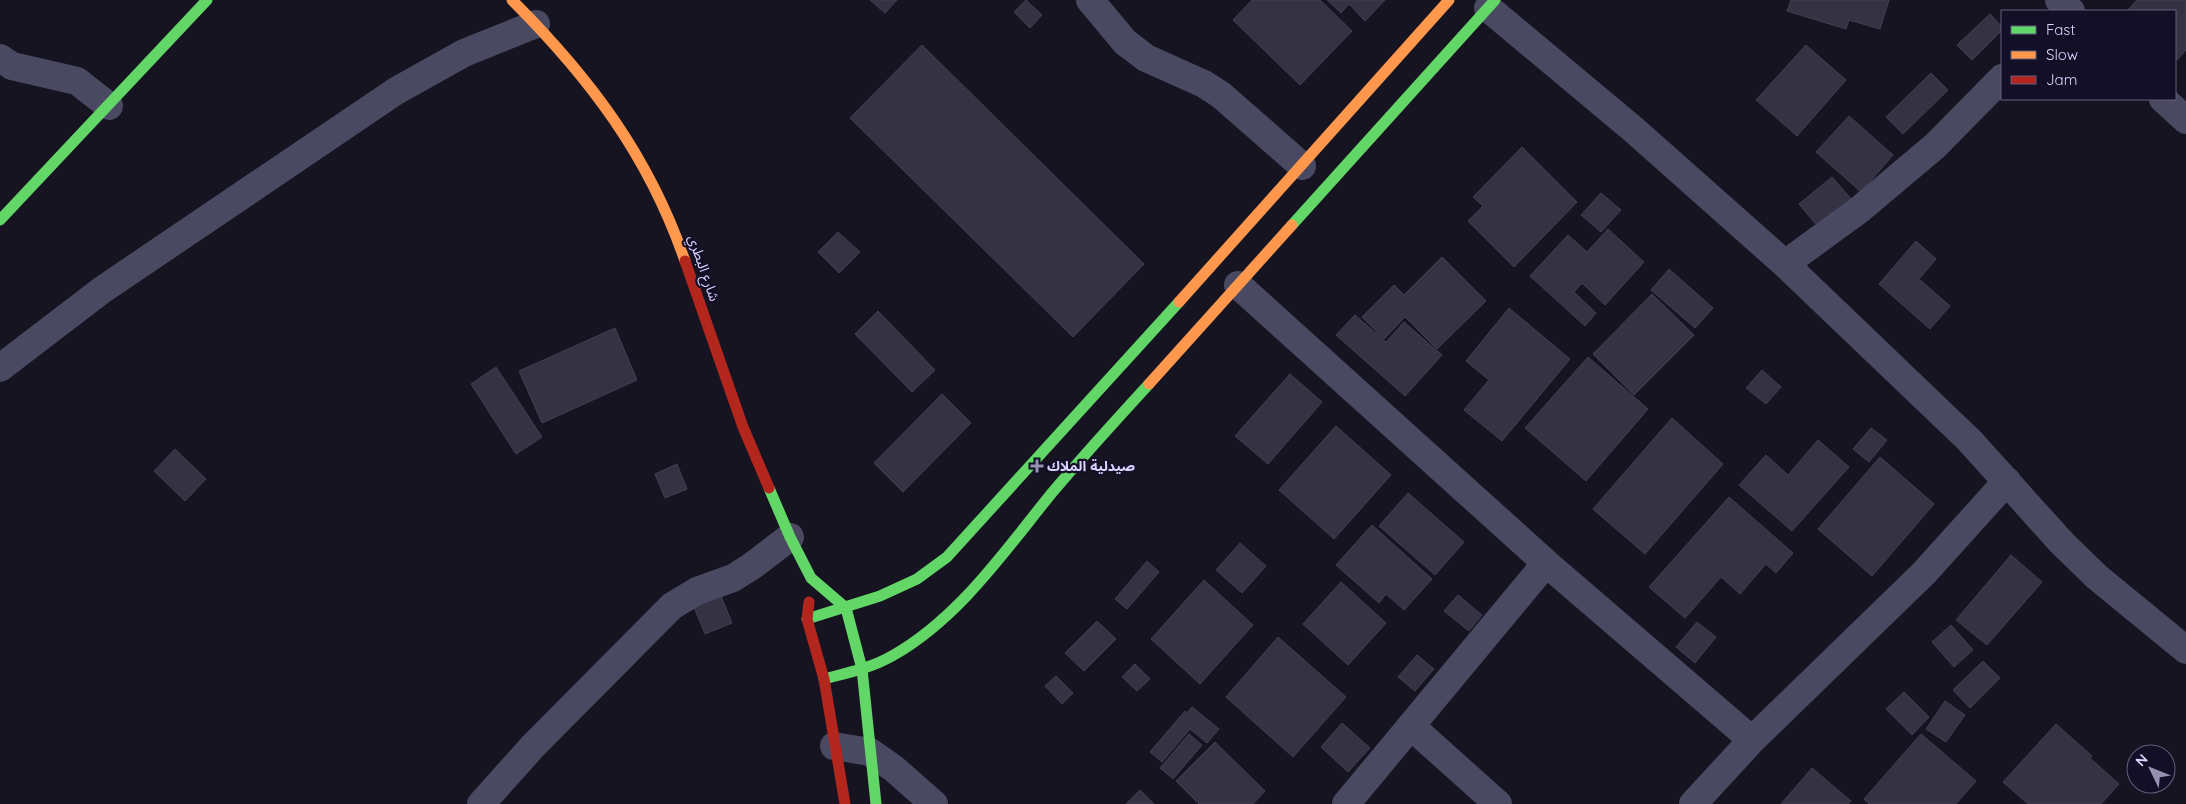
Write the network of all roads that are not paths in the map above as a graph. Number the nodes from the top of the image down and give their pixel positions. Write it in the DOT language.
graph roads {
  1 [pos="207,0"];
  2 [pos="512,0"];
  3 [pos="1090,0"];
  4 [pos="1449,0"];
  5 [pos="1492,4"];
  6 [pos="536,24"];
  7 [pos="0,58"];
  8 [pos="2001,79"];
  9 [pos="2164,100"];
  10 [pos="109,106"];
  11 [pos="2186,120"];
  12 [pos="1302,166"];
  13 [pos="0,220"];
  14 [pos="1785,264"];
  15 [pos="1238,285"];
  16 [pos="0,368"];
  17 [pos="2007,482"];
  18 [pos="790,537"];
  19 [pos="1546,563"];
  20 [pos="811,578"];
  21 [pos="846,608"];
  22 [pos="807,619"];
  23 [pos="2186,650"];
  24 [pos="862,670"];
  25 [pos="824,679"];
  26 [pos="1412,727"];
  27 [pos="1752,740"];
  28 [pos="834,746"];
  29 [pos="870,752"];
  30 [pos="481,804"];
  31 [pos="845,804"];
  32 [pos="876,804"];
  33 [pos="934,804"];
  34 [pos="1346,804"];
  35 [pos="1498,804"];
  36 [pos="1693,804"];
  1 -- 10 [label="main road"];
  2 -- 6 [label="main road, شارع البطري"];
  3 -- 12 [label="street"];
  4 -- 12 [label="main road"];
  5 -- 14 [label="street"];
  5 -- 15 [label="main road"];
  6 -- 16 [label="street"];
  6 -- 18 [label="main road, شارع البطري"];
  7 -- 10 [label="street"];
  8 -- 14 [label="street"];
  9 -- 11 [label="street"];
  10 -- 13 [label="main road"];
  12 -- 21 [label="main road"];
  14 -- 17 [label="street"];
  15 -- 19 [label="street"];
  15 -- 24 [label="main road"];
  17 -- 23 [label="street"];
  17 -- 27 [label="street"];
  18 -- 20 [label="main road, شارع البطري"];
  18 -- 30 [label="street"];
  19 -- 26 [label="street"];
  19 -- 27 [label="street"];
  20 -- 21 [label="main road"];
  20 -- 22 [label="main road"];
  21 -- 22 [label="main road"];
  21 -- 24 [label="main road"];
  22 -- 25 [label="main road"];
  24 -- 25 [label="main road"];
  24 -- 29 [label="main road"];
  25 -- 28 [label="main road"];
  26 -- 34 [label="street"];
  26 -- 35 [label="street"];
  27 -- 36 [label="street"];
  28 -- 29 [label="street"];
  28 -- 31 [label="main road"];
  29 -- 32 [label="main road"];
  29 -- 33 [label="street"];
}
